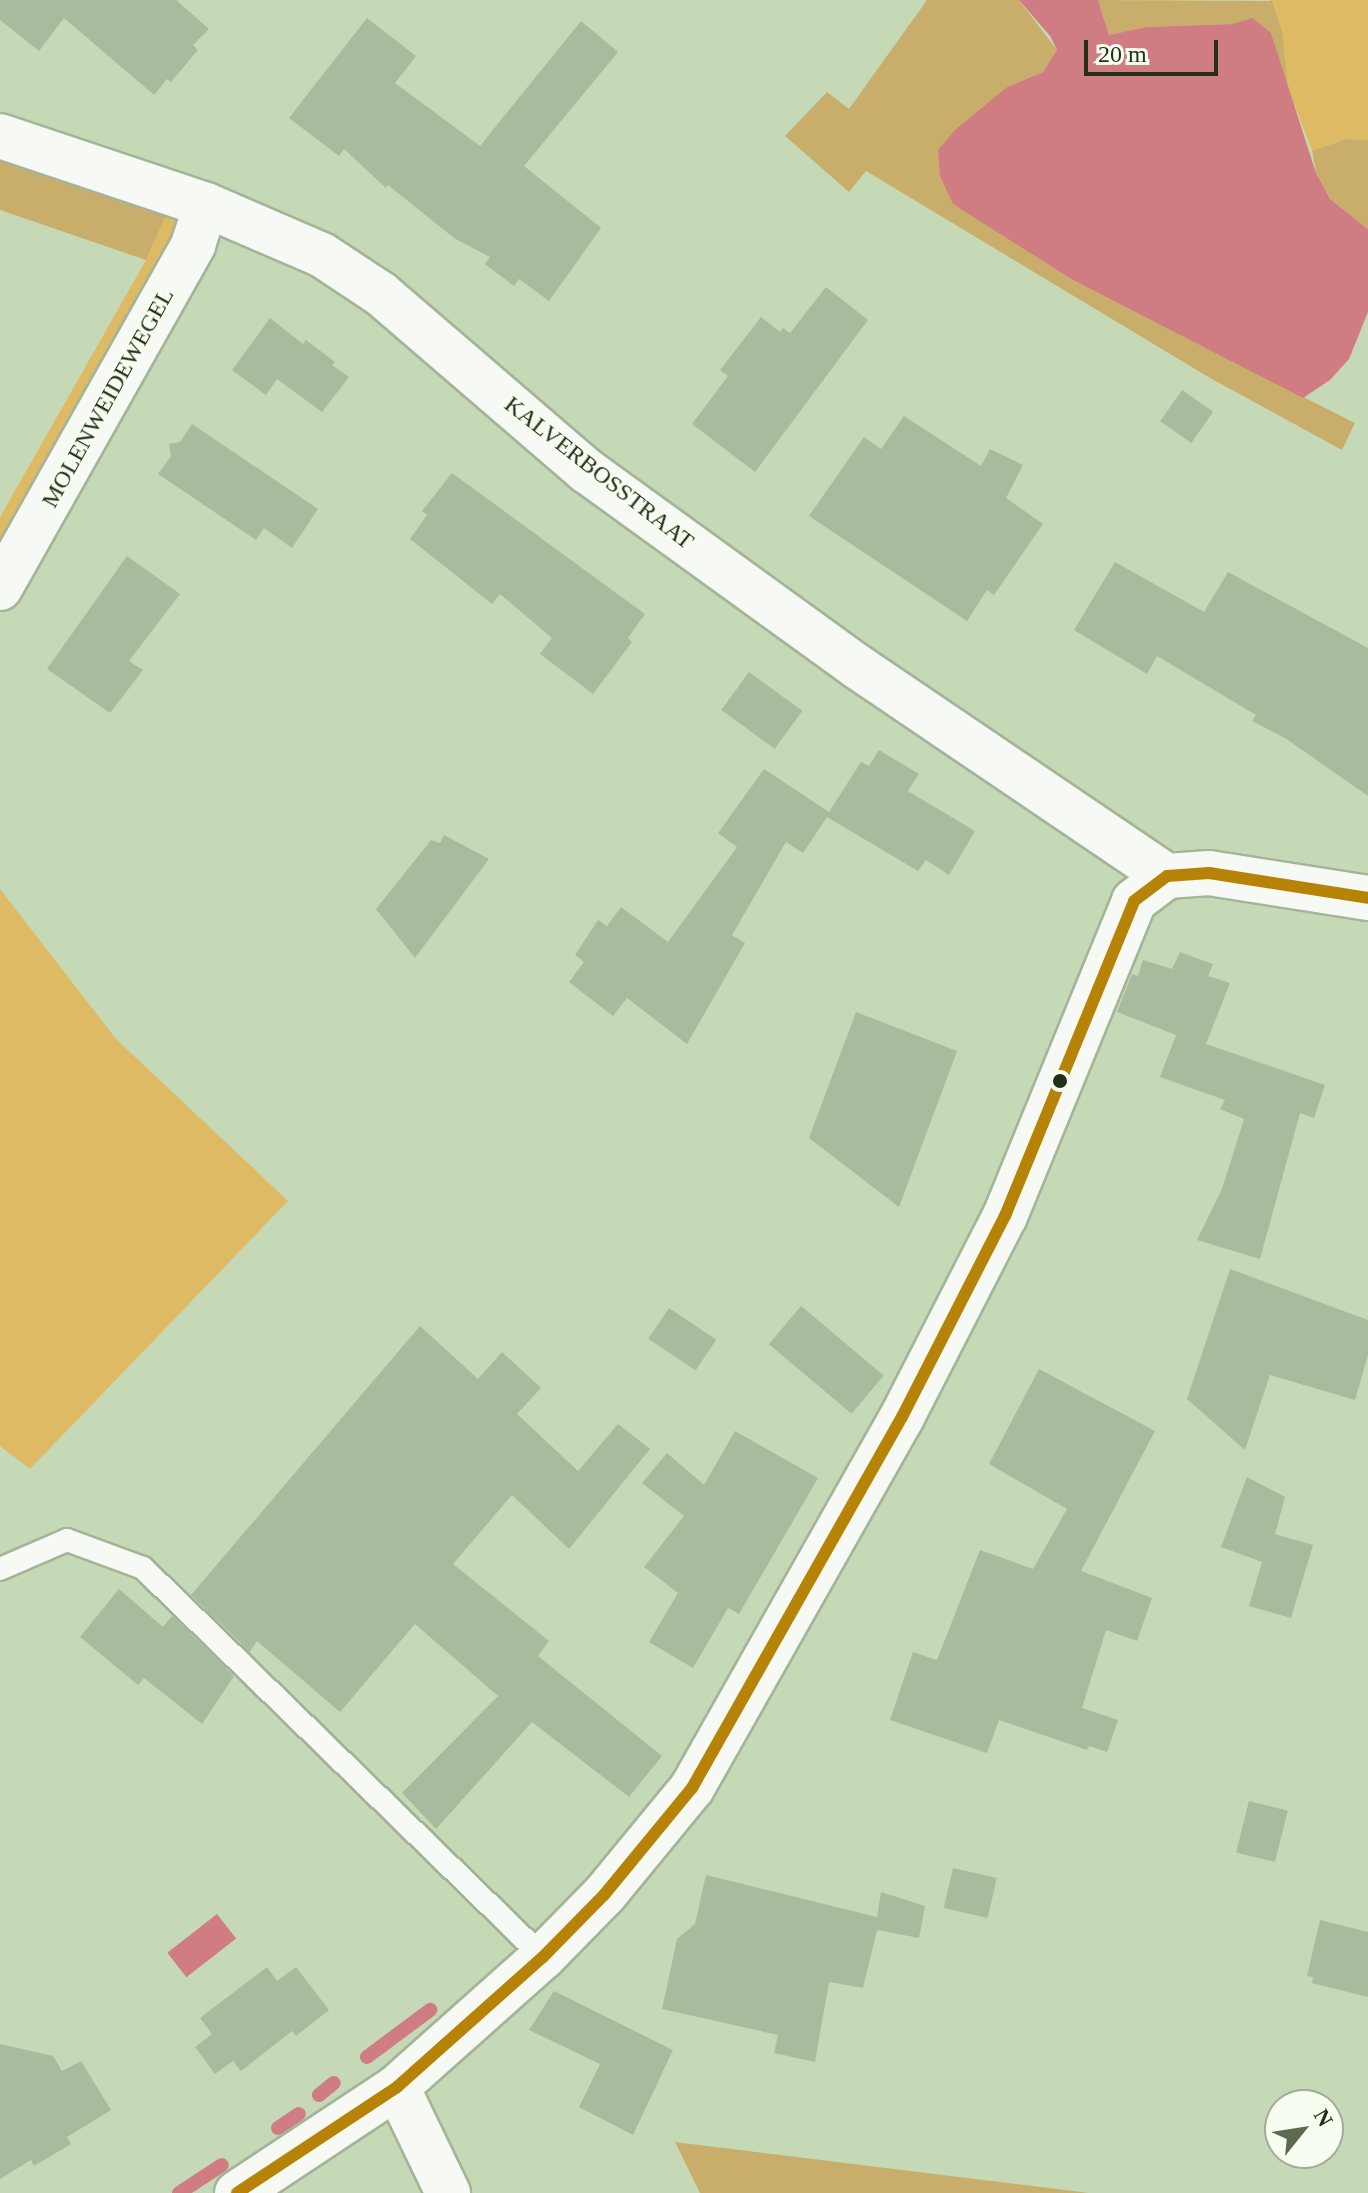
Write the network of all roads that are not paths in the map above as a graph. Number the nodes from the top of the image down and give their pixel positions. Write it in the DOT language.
graph roads {
  1 [pos="0,136"];
  2 [pos="206,205"];
  3 [pos="0,588"];
  4 [pos="1167,876"];
  5 [pos="1368,898"];
  6 [pos="0,1569"];
  7 [pos="543,1957"];
  8 [pos="397,2087"];
  9 [pos="237,2193"];
  10 [pos="448,2193"];
  1 -- 2 [label="street, KALVERBOSSTRAAT"];
  2 -- 3 [label="street, MOLENWEIDEWEGEL"];
  2 -- 4 [label="street, KALVERBOSSTRAAT"];
  4 -- 5 [label="street"];
  4 -- 7 [label="street"];
  6 -- 7 [label="lane"];
  7 -- 8 [label="street"];
  8 -- 9 [label="street"];
  8 -- 10 [label="street"];
}
